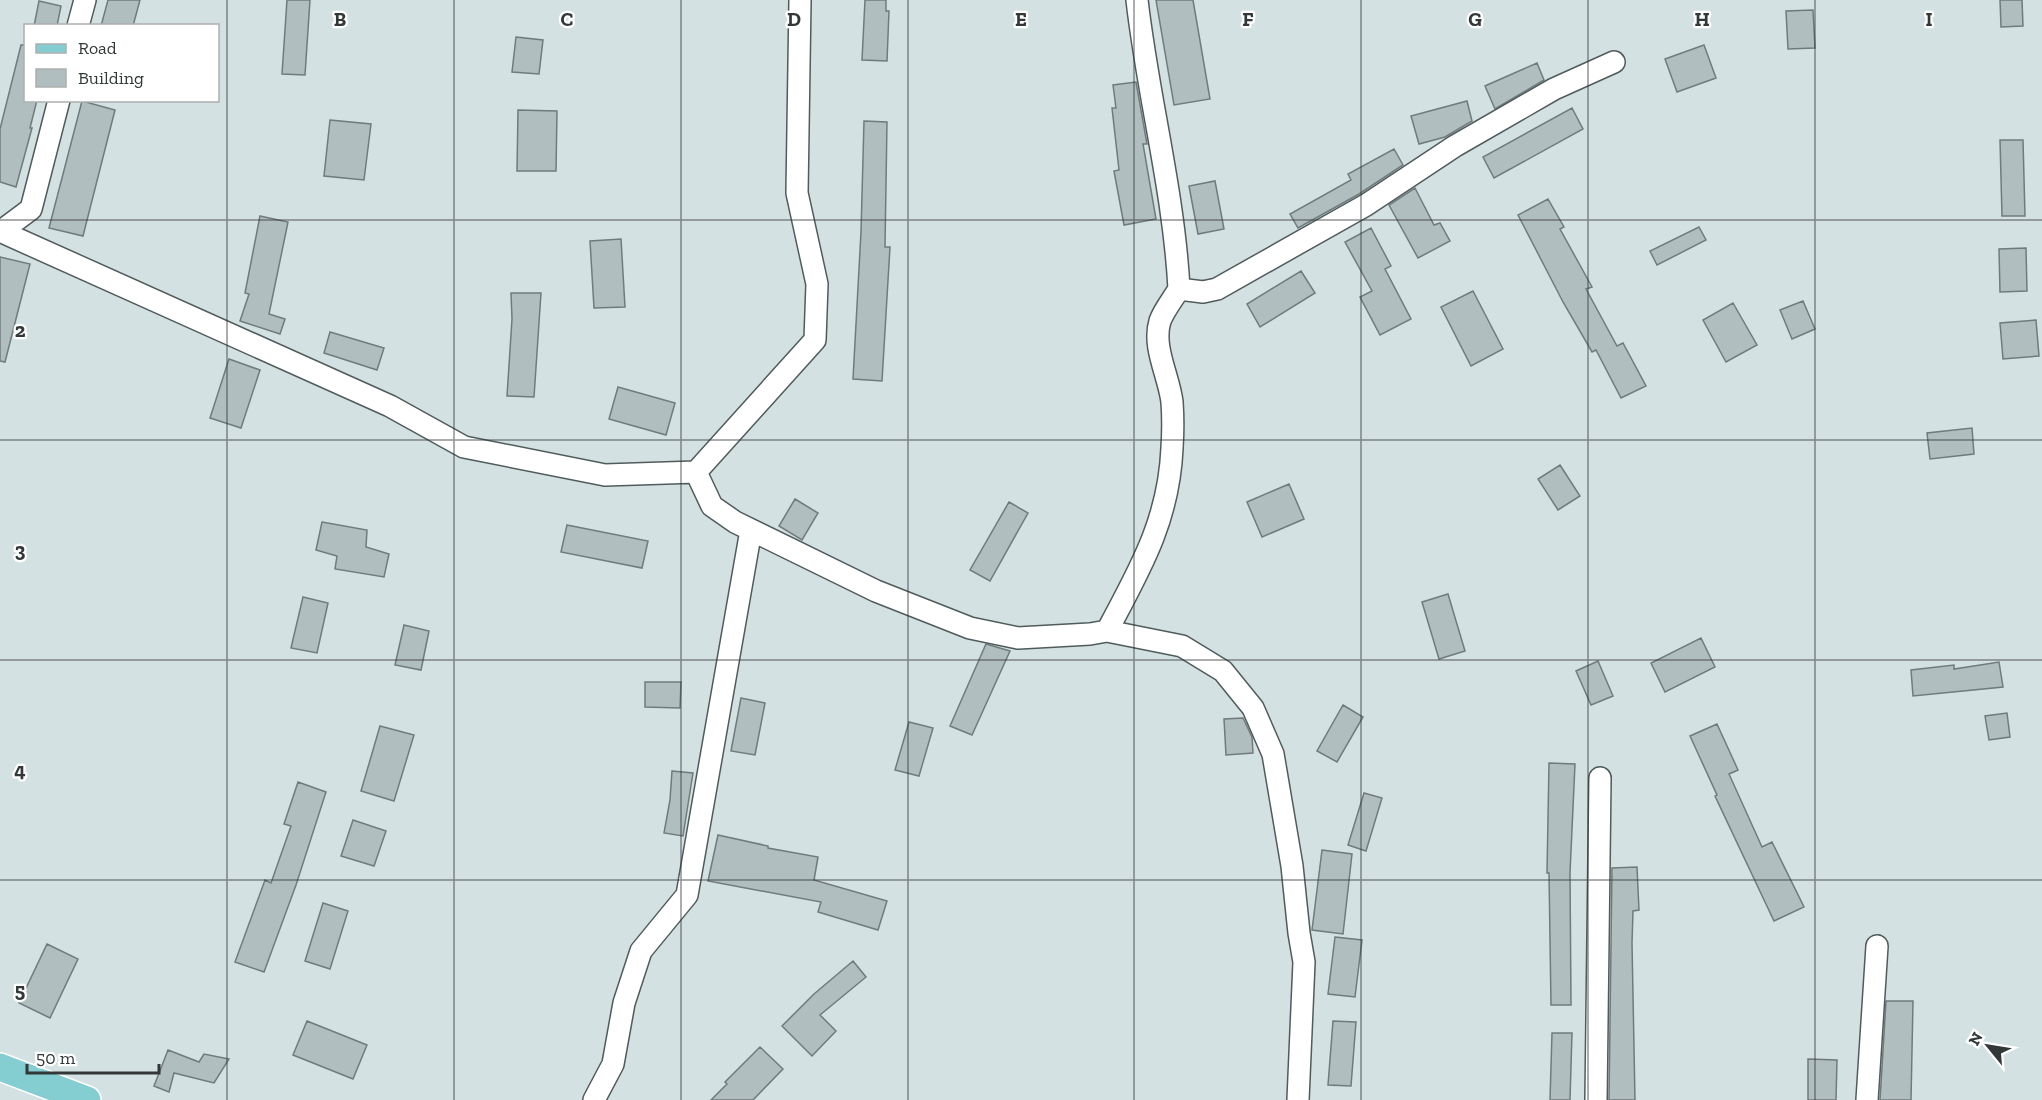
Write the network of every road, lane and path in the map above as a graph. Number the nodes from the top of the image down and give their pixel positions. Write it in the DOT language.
graph roads {
  1 [pos="85,0"];
  2 [pos="801,0"];
  3 [pos="1137,0"];
  4 [pos="79,24"];
  5 [pos="1614,62"];
  6 [pos="58,102"];
  7 [pos="1,232"];
  8 [pos="1179,289"];
  9 [pos="696,472"];
  10 [pos="751,530"];
  11 [pos="1107,631"];
  12 [pos="1600,778"];
  13 [pos="1877,946"];
  14 [pos="0,1067"];
  15 [pos="87,1100"];
  16 [pos="594,1100"];
  17 [pos="1298,1100"];
  18 [pos="1596,1100"];
  19 [pos="1867,1100"];
  1 -- 4 [label="street"];
  2 -- 9 [label="street"];
  3 -- 8 [label="street"];
  5 -- 8 [label="street"];
  6 -- 7 [label="street"];
  7 -- 9 [label="street"];
  8 -- 11 [label="street"];
  9 -- 10 [label="street"];
  10 -- 11 [label="street"];
  10 -- 16 [label="street"];
  11 -- 17 [label="street"];
  12 -- 18 [label="street"];
  13 -- 19 [label="street"];
  14 -- 15 [label="main road"];
}
